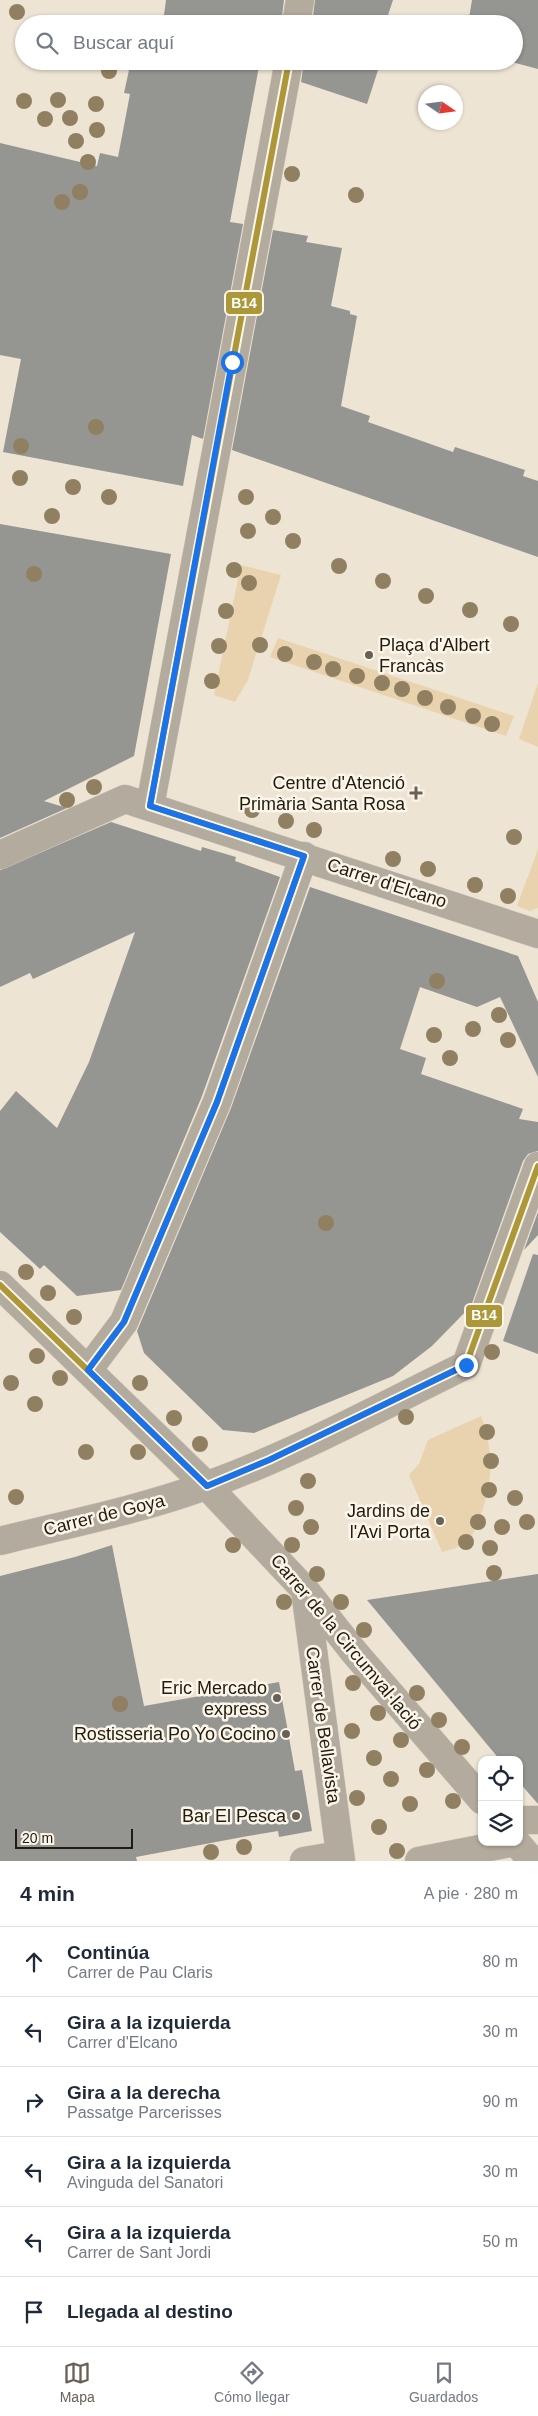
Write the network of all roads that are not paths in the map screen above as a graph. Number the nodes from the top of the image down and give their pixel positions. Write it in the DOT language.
graph roads {
  1 [pos="300,0"];
  2 [pos="298,15"];
  3 [pos="286,70"];
  4 [pos="150,806"];
  5 [pos="0,855"];
  6 [pos="304,856"];
  7 [pos="538,934"];
  8 [pos="538,1166"];
  9 [pos="0,1285"];
  10 [pos="88,1370"];
  11 [pos="207,1486"];
  12 [pos="0,1541"];
  13 [pos="305,1590"];
  14 [pos="478,1795"];
  15 [pos="523,1820"];
  16 [pos="538,1820"];
  17 [pos="496,1846"];
  18 [pos="519,1846"];
  19 [pos="341,1858"];
  20 [pos="304,1861"];
  21 [pos="419,1861"];
  22 [pos="532,1861"];
  1 -- 2 [label="street"];
  3 -- 4 [label="street"];
  4 -- 5 [label="street, Carrer d'Elcano"];
  4 -- 6 [label="street, Carrer d'Elcano"];
  6 -- 7 [label="street, Carrer d'Elcano"];
  6 -- 10 [label="street"];
  8 -- 11 [label="street, Carrer de Goya"];
  9 -- 10 [label="street, Carrer de la Circumval·lació"];
  10 -- 11 [label="street, Carrer de la Circumval·lació"];
  11 -- 12 [label="street, Carrer de Goya"];
  11 -- 13 [label="street, Carrer de la Circumval·lació"];
  13 -- 14 [label="street, Carrer de la Circumval·lació"];
  13 -- 19 [label="street, Carrer de Bellavista"];
  15 -- 16 [label="street"];
  17 -- 21 [label="street"];
  18 -- 22 [label="street"];
  19 -- 20 [label="street"];
}
